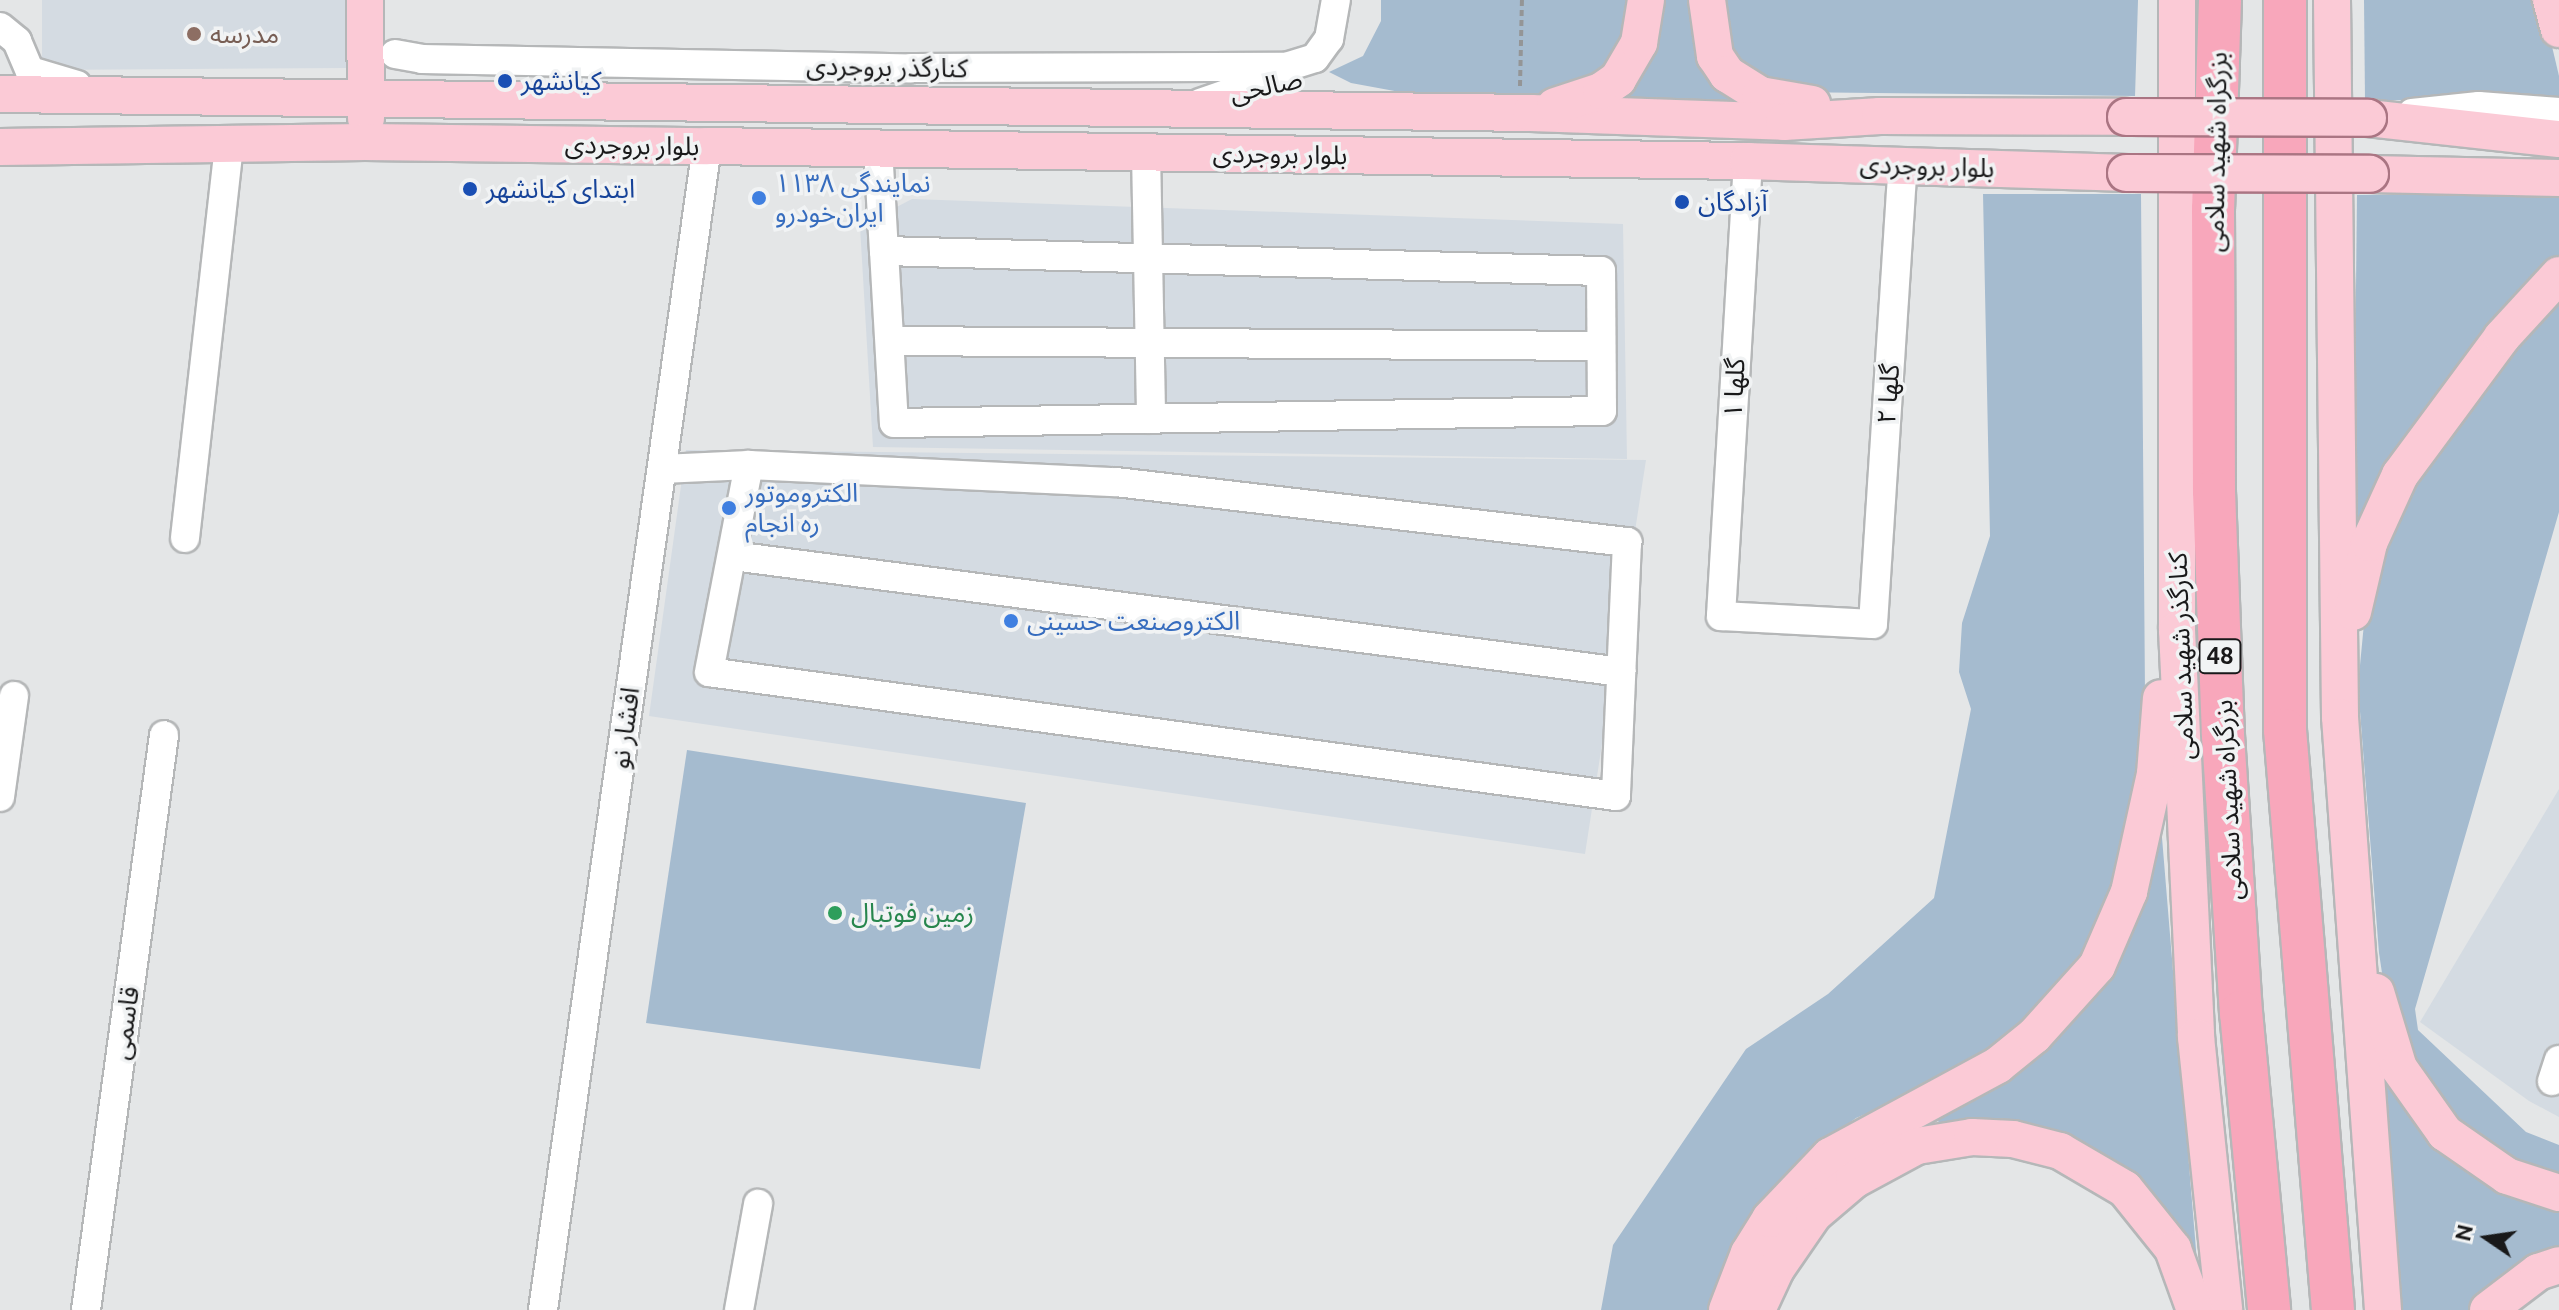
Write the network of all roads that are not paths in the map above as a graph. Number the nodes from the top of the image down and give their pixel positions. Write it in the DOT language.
graph roads {
  1 [pos="1336,0"];
  2 [pos="1350,0"];
  3 [pos="1646,0"];
  4 [pos="1707,0"];
  5 [pos="2177,0"];
  6 [pos="2220,0"];
  7 [pos="2285,0"];
  8 [pos="2332,0"];
  9 [pos="2551,0"];
  10 [pos="365,7"];
  11 [pos="0,27"];
  12 [pos="2559,29"];
  13 [pos="395,54"];
  14 [pos="608,63"];
  15 [pos="0,94"];
  16 [pos="112,95"];
  17 [pos="366,96"];
  18 [pos="465,98"];
  19 [pos="702,102"];
  20 [pos="1526,107"];
  21 [pos="1180,109"];
  22 [pos="2559,112"];
  23 [pos="1880,116"];
  24 [pos="2368,118"];
  25 [pos="2559,139"];
  26 [pos="365,142"];
  27 [pos="707,146"];
  28 [pos="0,147"];
  29 [pos="229,147"];
  30 [pos="878,148"];
  31 [pos="1146,152"];
  32 [pos="1748,161"];
  33 [pos="1903,164"];
  34 [pos="2559,178"];
  35 [pos="884,251"];
  36 [pos="1144,259"];
  37 [pos="2559,275"];
  38 [pos="890,341"];
  39 [pos="1147,341"];
  40 [pos="1601,346"];
  41 [pos="1151,419"];
  42 [pos="749,465"];
  43 [pos="662,469"];
  44 [pos="185,538"];
  45 [pos="733,556"];
  46 [pos="1873,624"];
  47 [pos="2177,630"];
  48 [pos="1621,672"];
  49 [pos="14,696"];
  50 [pos="2340,717"];
  51 [pos="164,735"];
  52 [pos="0,797"];
  53 [pos="2350,876"];
  54 [pos="2559,1193"];
  55 [pos="758,1204"];
  56 [pos="2559,1265"];
  57 [pos="86,1310"];
  58 [pos="543,1310"];
  59 [pos="739,1310"];
  60 [pos="1727,1310"];
  61 [pos="1757,1310"];
  62 [pos="2195,1310"];
  63 [pos="2224,1310"];
  64 [pos="2269,1310"];
  65 [pos="2333,1310"];
  66 [pos="2383,1310"];
  67 [pos="2488,1310"];
  1 -- 14 [label="street, کنارگذر بروجردی"];
  2 -- 21 [label="street, صالحی"];
  3 -- 20 [label="main road"];
  4 -- 23 [label="main road"];
  5 -- 47 [label="main road, کنارگذر شهید سلامی"];
  6 -- 64 [label="highway, بزرگراه شهید سلامی / 48"];
  7 -- 65 [label="highway"];
  8 -- 50 [label="main road"];
  9 -- 12 [label="main road"];
  10 -- 13 [label="street"];
  10 -- 17 [label="main road"];
  11 -- 16 [label="street"];
  13 -- 14 [label="street, کنارگذر بروجردی"];
  13 -- 18 [label="street"];
  14 -- 19 [label="street"];
  15 -- 16 [label="main road, بلوار بروجردی"];
  16 -- 17 [label="main road, بلوار بروجردی"];
  17 -- 18 [label="main road, بلوار بروجردی"];
  17 -- 26 [label="main road"];
  18 -- 19 [label="main road, بلوار بروجردی"];
  19 -- 21 [label="main road, بلوار بروجردی"];
  20 -- 21 [label="main road, بلوار بروجردی"];
  20 -- 23 [label="main road, بلوار بروجردی"];
  22 -- 24 [label="street, بلوار بروجردی"];
  23 -- 24 [label="main road, بلوار بروجردی, bridge"];
  24 -- 25 [label="main road, بلوار بروجردی"];
  26 -- 27 [label="main road, بلوار بروجردی"];
  26 -- 29 [label="main road, بلوار بروجردی"];
  27 -- 30 [label="main road, بلوار بروجردی"];
  27 -- 43 [label="street, افشار نو"];
  28 -- 29 [label="main road, بلوار بروجردی"];
  29 -- 44 [label="street"];
  30 -- 31 [label="main road, بلوار بروجردی"];
  30 -- 35 [label="street"];
  31 -- 32 [label="main road, بلوار بروجردی"];
  31 -- 36 [label="street"];
  32 -- 33 [label="main road, بلوار بروجردی"];
  32 -- 46 [label="street, گلها ۱"];
  33 -- 34 [label="main road, بلوار بروجردی, bridge"];
  33 -- 46 [label="street, گلها ۲"];
  35 -- 36 [label="street"];
  35 -- 38 [label="street"];
  36 -- 39 [label="street"];
  36 -- 40 [label="street"];
  37 -- 50 [label="main road"];
  38 -- 39 [label="street"];
  38 -- 41 [label="street"];
  39 -- 40 [label="street"];
  39 -- 41 [label="street"];
  40 -- 41 [label="street"];
  42 -- 43 [label="street"];
  42 -- 45 [label="street"];
  42 -- 48 [label="street"];
  43 -- 58 [label="street, افشار نو"];
  45 -- 48 [label="street"];
  45 -- 48 [label="street"];
  47 -- 60 [label="main road"];
  47 -- 63 [label="main road, کنارگذر شهید سلامی"];
  49 -- 52 [label="street"];
  50 -- 53 [label="main road"];
  51 -- 57 [label="street, قاسمی"];
  53 -- 54 [label="main road"];
  53 -- 66 [label="main road"];
  55 -- 59 [label="street"];
  56 -- 67 [label="main road"];
  61 -- 62 [label="main road"];
}
